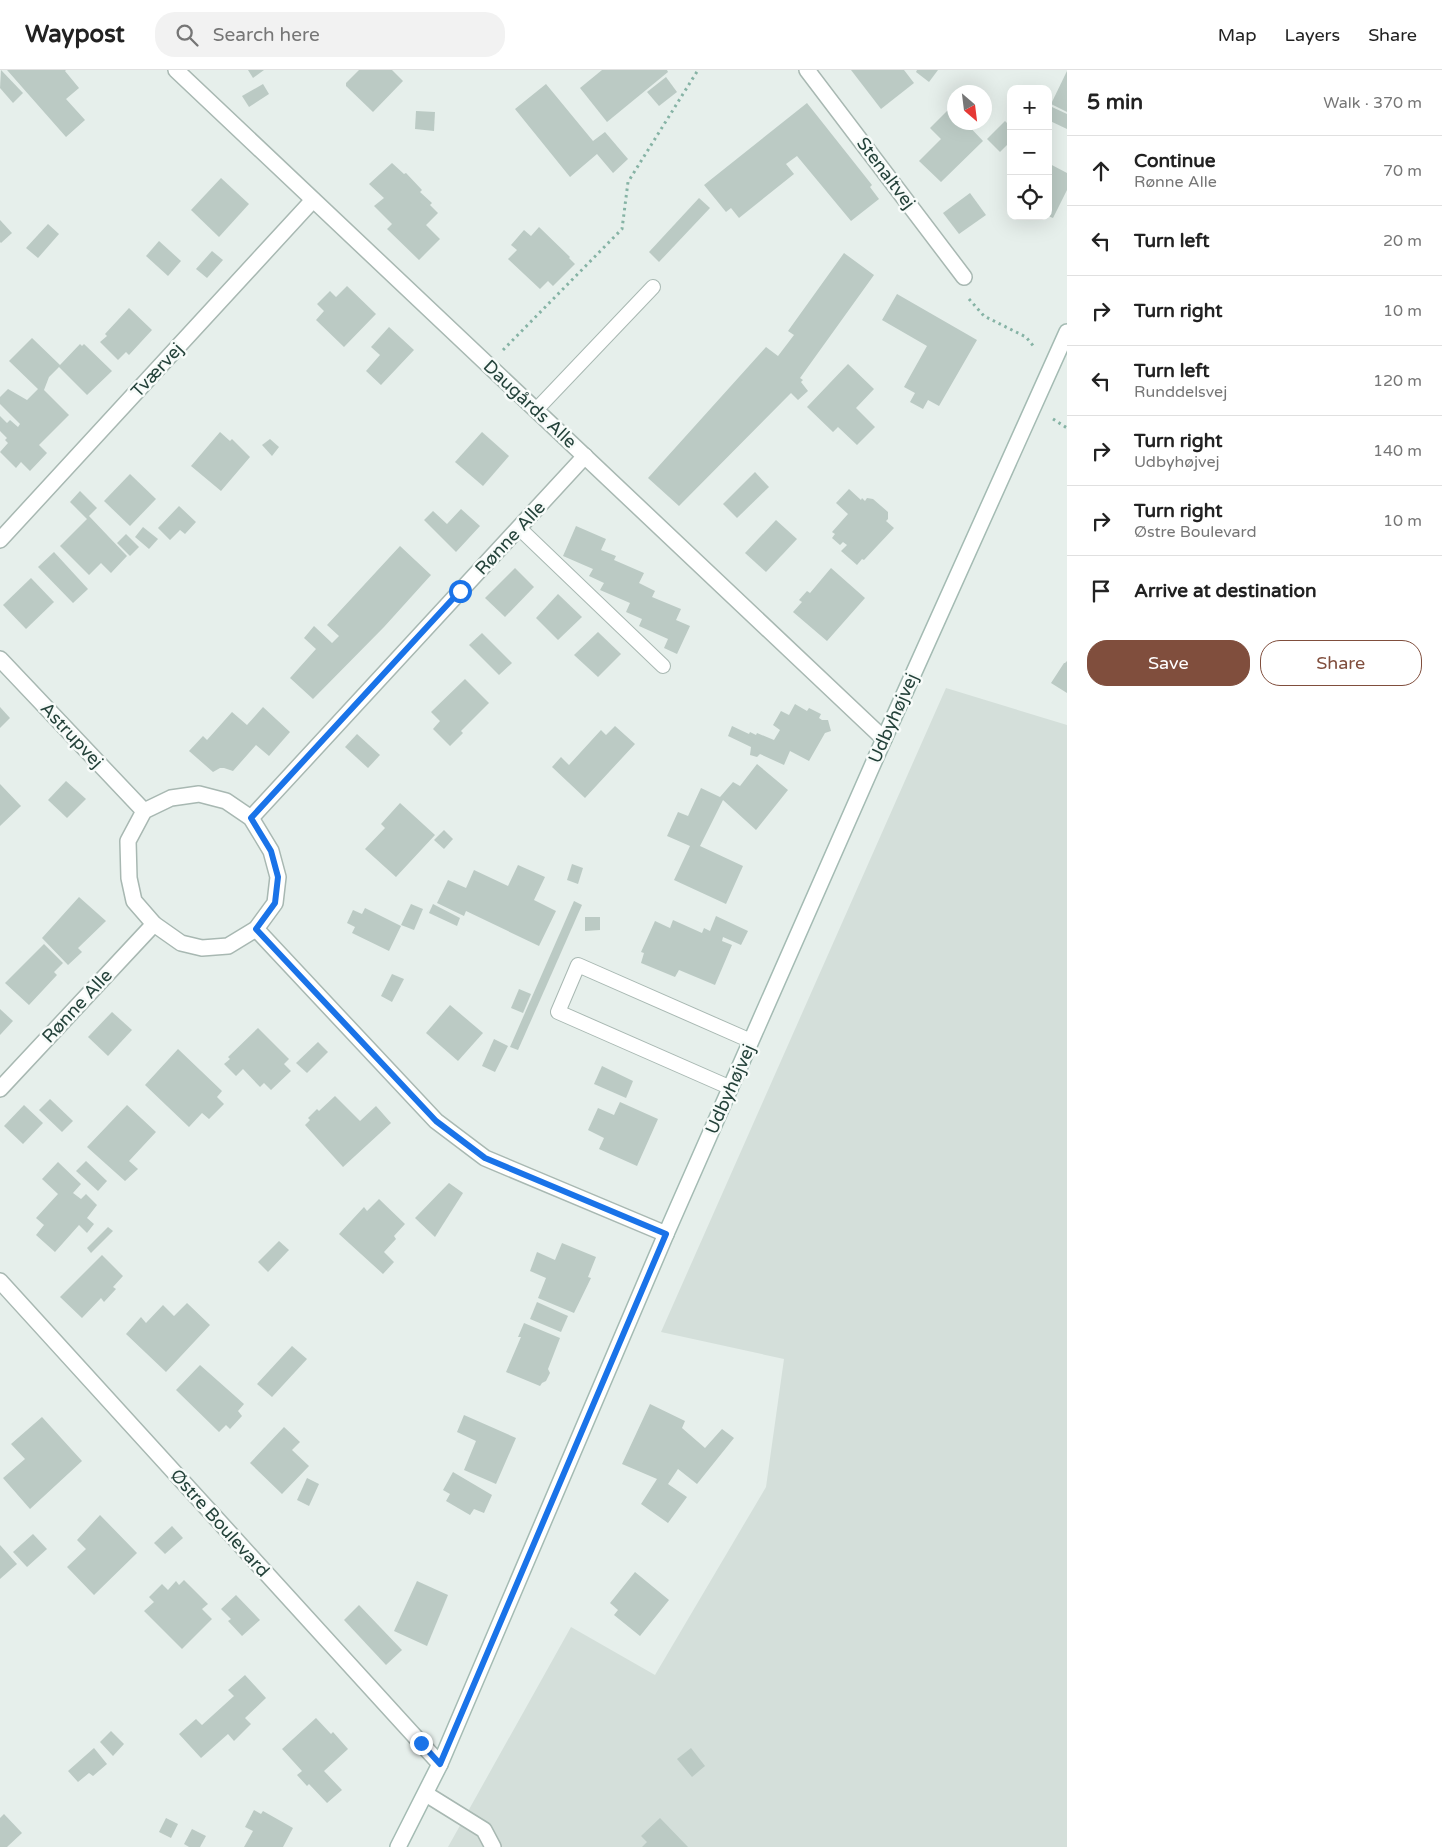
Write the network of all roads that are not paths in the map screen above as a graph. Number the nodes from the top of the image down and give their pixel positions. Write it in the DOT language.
graph roads {
  1 [pos="176,70"];
  2 [pos="807,70"];
  3 [pos="313,200"];
  4 [pos="964,277"];
  5 [pos="653,287"];
  6 [pos="1067,332"];
  7 [pos="536,410"];
  8 [pos="585,456"];
  9 [pos="519,528"];
  10 [pos="0,540"];
  11 [pos="0,659"];
  12 [pos="663,666"];
  13 [pos="884,739"];
  14 [pos="144,811"];
  15 [pos="251,818"];
  16 [pos="154,924"];
  17 [pos="256,929"];
  18 [pos="751,1041"];
  19 [pos="731,1088"];
  20 [pos="0,1089"];
  21 [pos="666,1234"];
  22 [pos="0,1281"];
  23 [pos="440,1764"];
  24 [pos="426,1794"];
  25 [pos="398,1847"];
  26 [pos="493,1847"];
  1 -- 3 [label="street, Daugårds Alle"];
  2 -- 4 [label="street, Stenaltvej"];
  3 -- 7 [label="street, Daugårds Alle"];
  3 -- 10 [label="street, Tværvej"];
  5 -- 7 [label="lane"];
  6 -- 13 [label="street, Udbyhøjvej"];
  7 -- 8 [label="street, Daugårds Alle"];
  8 -- 9 [label="street, Rønne Alle"];
  8 -- 13 [label="street, Daugårds Alle"];
  9 -- 12 [label="lane"];
  9 -- 15 [label="street, Rønne Alle"];
  11 -- 14 [label="street, Astrupvej"];
  13 -- 18 [label="street, Udbyhøjvej"];
  14 -- 15 [label="street"];
  14 -- 16 [label="street"];
  15 -- 17 [label="street"];
  16 -- 17 [label="street"];
  16 -- 20 [label="street, Rønne Alle"];
  17 -- 21 [label="street"];
  18 -- 19 [label="street, Udbyhøjvej"];
  18 -- 19 [label="lane"];
  19 -- 21 [label="street, Udbyhøjvej"];
  21 -- 23 [label="street, Udbyhøjvej"];
  22 -- 23 [label="street, Østre Boulevard"];
  23 -- 24 [label="street, Udbyhøjvej"];
  24 -- 25 [label="street, Udbyhøjvej"];
  24 -- 26 [label="street"];
}
